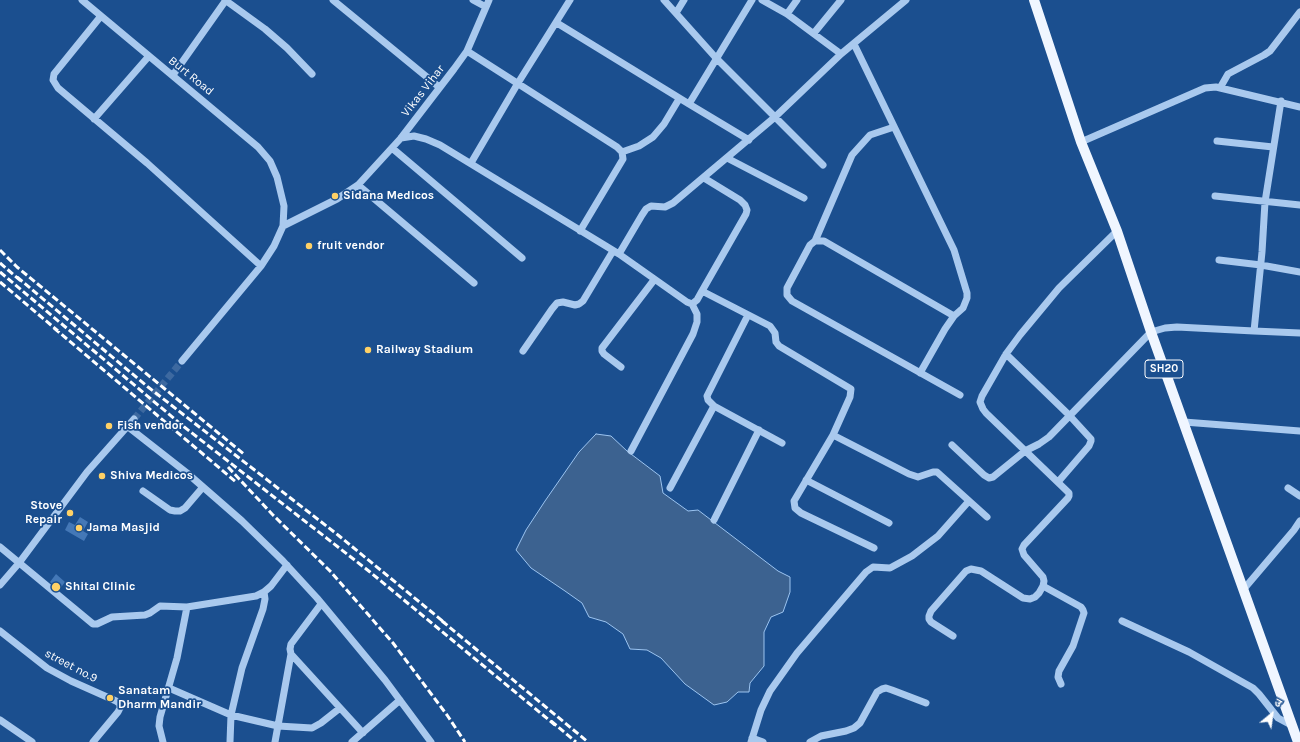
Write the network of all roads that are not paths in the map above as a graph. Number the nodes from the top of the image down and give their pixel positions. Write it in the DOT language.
graph roads {
  1 [pos="82,0"];
  2 [pos="226,0"];
  3 [pos="473,0"];
  4 [pos="570,0"];
  5 [pos="664,0"];
  6 [pos="684,0"];
  7 [pos="752,0"];
  8 [pos="762,0"];
  9 [pos="797,0"];
  10 [pos="841,0"];
  11 [pos="906,0"];
  12 [pos="1034,0"];
  13 [pos="334,1"];
  14 [pos="487,3"];
  15 [pos="1300,12"];
  16 [pos="676,13"];
  17 [pos="787,14"];
  18 [pos="101,16"];
  19 [pos="557,23"];
  20 [pos="814,33"];
  21 [pos="854,44"];
  22 [pos="467,51"];
  23 [pos="841,54"];
  24 [pos="149,56"];
  25 [pos="716,58"];
  26 [pos="312,74"];
  27 [pos="173,75"];
  28 [pos="518,83"];
  29 [pos="439,87"];
  30 [pos="1220,88"];
  31 [pos="679,99"];
  32 [pos="1281,102"];
  33 [pos="688,104"];
  34 [pos="1300,107"];
  35 [pos="775,117"];
  36 [pos="94,118"];
  37 [pos="894,126"];
  38 [pos="401,138"];
  39 [pos="749,140"];
  40 [pos="1217,141"];
  41 [pos="1081,142"];
  42 [pos="1273,147"];
  43 [pos="392,148"];
  44 [pos="622,152"];
  45 [pos="727,158"];
  46 [pos="471,163"];
  47 [pos="823,165"];
  48 [pos="704,178"];
  49 [pos="358,185"];
  50 [pos="1216,196"];
  51 [pos="804,198"];
  52 [pos="1265,202"];
  53 [pos="1300,205"];
  54 [pos="283,226"];
  55 [pos="580,231"];
  56 [pos="1117,231"];
  57 [pos="815,241"];
  58 [pos="616,252"];
  59 [pos="522,258"];
  60 [pos="1219,260"];
  61 [pos="1261,265"];
  62 [pos="261,266"];
  63 [pos="1300,272"];
  64 [pos="654,280"];
  65 [pos="474,283"];
  66 [pos="702,291"];
  67 [pos="692,304"];
  68 [pos="748,315"];
  69 [pos="954,316"];
  70 [pos="1254,331"];
  71 [pos="1151,332"];
  72 [pos="1300,333"];
  73 [pos="523,351"];
  74 [pos="1006,354"];
  75 [pos="182,361"];
  76 [pos="621,367"];
  77 [pos="920,373"];
  78 [pos="960,395"];
  79 [pos="714,406"];
  80 [pos="1069,415"];
  81 [pos="134,419"];
  82 [pos="1184,422"];
  83 [pos="127,426"];
  84 [pos="759,430"];
  85 [pos="1300,431"];
  86 [pos="833,434"];
  87 [pos="782,443"];
  88 [pos="952,445"];
  89 [pos="631,451"];
  90 [pos="1025,451"];
  91 [pos="806,480"];
  92 [pos="1058,482"];
  93 [pos="203,487"];
  94 [pos="670,488"];
  95 [pos="1288,488"];
  96 [pos="143,491"];
  97 [pos="1300,496"];
  98 [pos="969,501"];
  99 [pos="987,517"];
  100 [pos="714,520"];
  101 [pos="1300,521"];
  102 [pos="889,523"];
  103 [pos="0,547"];
  104 [pos="874,548"];
  105 [pos="19,563"];
  106 [pos="287,565"];
  107 [pos="0,585"];
  108 [pos="1043,586"];
  109 [pos="1243,590"];
  110 [pos="264,592"];
  111 [pos="321,604"];
  112 [pos="187,607"];
  113 [pos="1122,621"];
  114 [pos="0,631"];
  115 [pos="953,636"];
  116 [pos="291,654"];
  117 [pos="1061,684"];
  118 [pos="169,688"];
  119 [pos="400,700"];
  120 [pos="926,703"];
  121 [pos="340,708"];
  122 [pos="232,715"];
  123 [pos="0,720"];
  124 [pos="1291,725"];
  125 [pos="278,726"];
  126 [pos="363,733"];
  127 [pos="751,740"];
  128 [pos="32,742"];
  129 [pos="92,742"];
  130 [pos="163,742"];
  131 [pos="230,742"];
  132 [pos="275,742"];
  133 [pos="352,742"];
  134 [pos="431,742"];
  135 [pos="763,742"];
  136 [pos="810,742"];
  137 [pos="1298,742"];
  1 -- 18 [label="street, Burt Road"];
  2 -- 26 [label="street"];
  2 -- 27 [label="street"];
  3 -- 14 [label="street"];
  4 -- 19 [label="street"];
  5 -- 16 [label="street"];
  6 -- 16 [label="street"];
  7 -- 25 [label="street"];
  8 -- 17 [label="street"];
  9 -- 17 [label="street"];
  10 -- 20 [label="street"];
  11 -- 21 [label="street"];
  12 -- 41 [label="main road, SH20"];
  13 -- 29 [label="street"];
  14 -- 22 [label="street, Vikas Vihar"];
  15 -- 30 [label="street"];
  16 -- 25 [label="street"];
  17 -- 20 [label="street"];
  18 -- 24 [label="street, Burt Road"];
  18 -- 36 [label="street"];
  19 -- 28 [label="street"];
  19 -- 31 [label="street"];
  20 -- 23 [label="street"];
  21 -- 23 [label="street"];
  21 -- 37 [label="street"];
  22 -- 28 [label="street"];
  22 -- 29 [label="street, Vikas Vihar"];
  23 -- 35 [label="street"];
  24 -- 27 [label="street, Burt Road"];
  24 -- 36 [label="street"];
  25 -- 33 [label="street"];
  25 -- 35 [label="street"];
  27 -- 54 [label="street, Burt Road"];
  28 -- 44 [label="street"];
  28 -- 46 [label="street"];
  29 -- 38 [label="street, Vikas Vihar"];
  30 -- 32 [label="street"];
  30 -- 41 [label="street"];
  31 -- 33 [label="street"];
  31 -- 44 [label="street"];
  32 -- 34 [label="street"];
  32 -- 42 [label="street"];
  33 -- 39 [label="street"];
  35 -- 39 [label="street"];
  35 -- 47 [label="street"];
  36 -- 62 [label="street"];
  37 -- 57 [label="street"];
  37 -- 69 [label="street"];
  38 -- 43 [label="street, Vikas Vihar"];
  38 -- 46 [label="street"];
  39 -- 45 [label="street"];
  40 -- 42 [label="street"];
  41 -- 56 [label="main road, SH20"];
  42 -- 52 [label="street"];
  43 -- 49 [label="street, Vikas Vihar"];
  43 -- 59 [label="street"];
  44 -- 55 [label="street"];
  45 -- 48 [label="street"];
  45 -- 51 [label="street"];
  46 -- 55 [label="street"];
  48 -- 58 [label="street"];
  48 -- 66 [label="street"];
  49 -- 54 [label="street, Vikas Vihar"];
  49 -- 65 [label="street"];
  50 -- 52 [label="street"];
  52 -- 53 [label="street"];
  52 -- 61 [label="street"];
  54 -- 62 [label="street"];
  55 -- 58 [label="street"];
  56 -- 71 [label="main road, SH20"];
  56 -- 74 [label="street"];
  57 -- 69 [label="street"];
  57 -- 77 [label="street"];
  58 -- 64 [label="street"];
  58 -- 73 [label="street"];
  60 -- 61 [label="street"];
  61 -- 63 [label="street"];
  61 -- 70 [label="street"];
  62 -- 75 [label="street"];
  64 -- 67 [label="street"];
  64 -- 76 [label="street"];
  66 -- 67 [label="street"];
  66 -- 68 [label="street"];
  67 -- 89 [label="street"];
  68 -- 79 [label="street"];
  68 -- 86 [label="street"];
  69 -- 77 [label="street"];
  70 -- 71 [label="street"];
  70 -- 72 [label="street"];
  71 -- 80 [label="street"];
  71 -- 82 [label="main road, SH20"];
  74 -- 80 [label="street"];
  74 -- 90 [label="street"];
  77 -- 78 [label="street"];
  79 -- 84 [label="street"];
  79 -- 94 [label="street"];
  80 -- 90 [label="street"];
  80 -- 92 [label="street"];
  81 -- 83 [label="street"];
  82 -- 85 [label="street"];
  82 -- 109 [label="main road, SH20"];
  83 -- 93 [label="street"];
  83 -- 105 [label="street"];
  84 -- 87 [label="street"];
  84 -- 100 [label="street"];
  86 -- 91 [label="street"];
  86 -- 98 [label="street"];
  88 -- 90 [label="street"];
  90 -- 92 [label="street"];
  91 -- 102 [label="street"];
  91 -- 104 [label="street"];
  92 -- 108 [label="street"];
  93 -- 96 [label="street"];
  93 -- 106 [label="street"];
  95 -- 97 [label="street"];
  98 -- 99 [label="street"];
  98 -- 127 [label="street"];
  101 -- 109 [label="street"];
  103 -- 105 [label="street"];
  105 -- 107 [label="street"];
  105 -- 112 [label="street"];
  106 -- 110 [label="street"];
  106 -- 111 [label="street"];
  108 -- 115 [label="street"];
  108 -- 117 [label="street"];
  109 -- 124 [label="main road, SH20"];
  110 -- 112 [label="street"];
  110 -- 122 [label="street"];
  111 -- 116 [label="street"];
  111 -- 119 [label="street"];
  112 -- 118 [label="street"];
  113 -- 124 [label="street"];
  114 -- 129 [label="street, street no.9"];
  116 -- 121 [label="street"];
  116 -- 125 [label="street"];
  118 -- 122 [label="street"];
  118 -- 130 [label="street"];
  119 -- 126 [label="street"];
  119 -- 134 [label="street"];
  120 -- 136 [label="street"];
  121 -- 125 [label="street"];
  121 -- 126 [label="street"];
  122 -- 125 [label="street"];
  122 -- 131 [label="street"];
  123 -- 128 [label="street"];
  124 -- 137 [label="main road, SH20"];
  125 -- 132 [label="street"];
  126 -- 133 [label="street"];
  127 -- 135 [label="street"];
}
